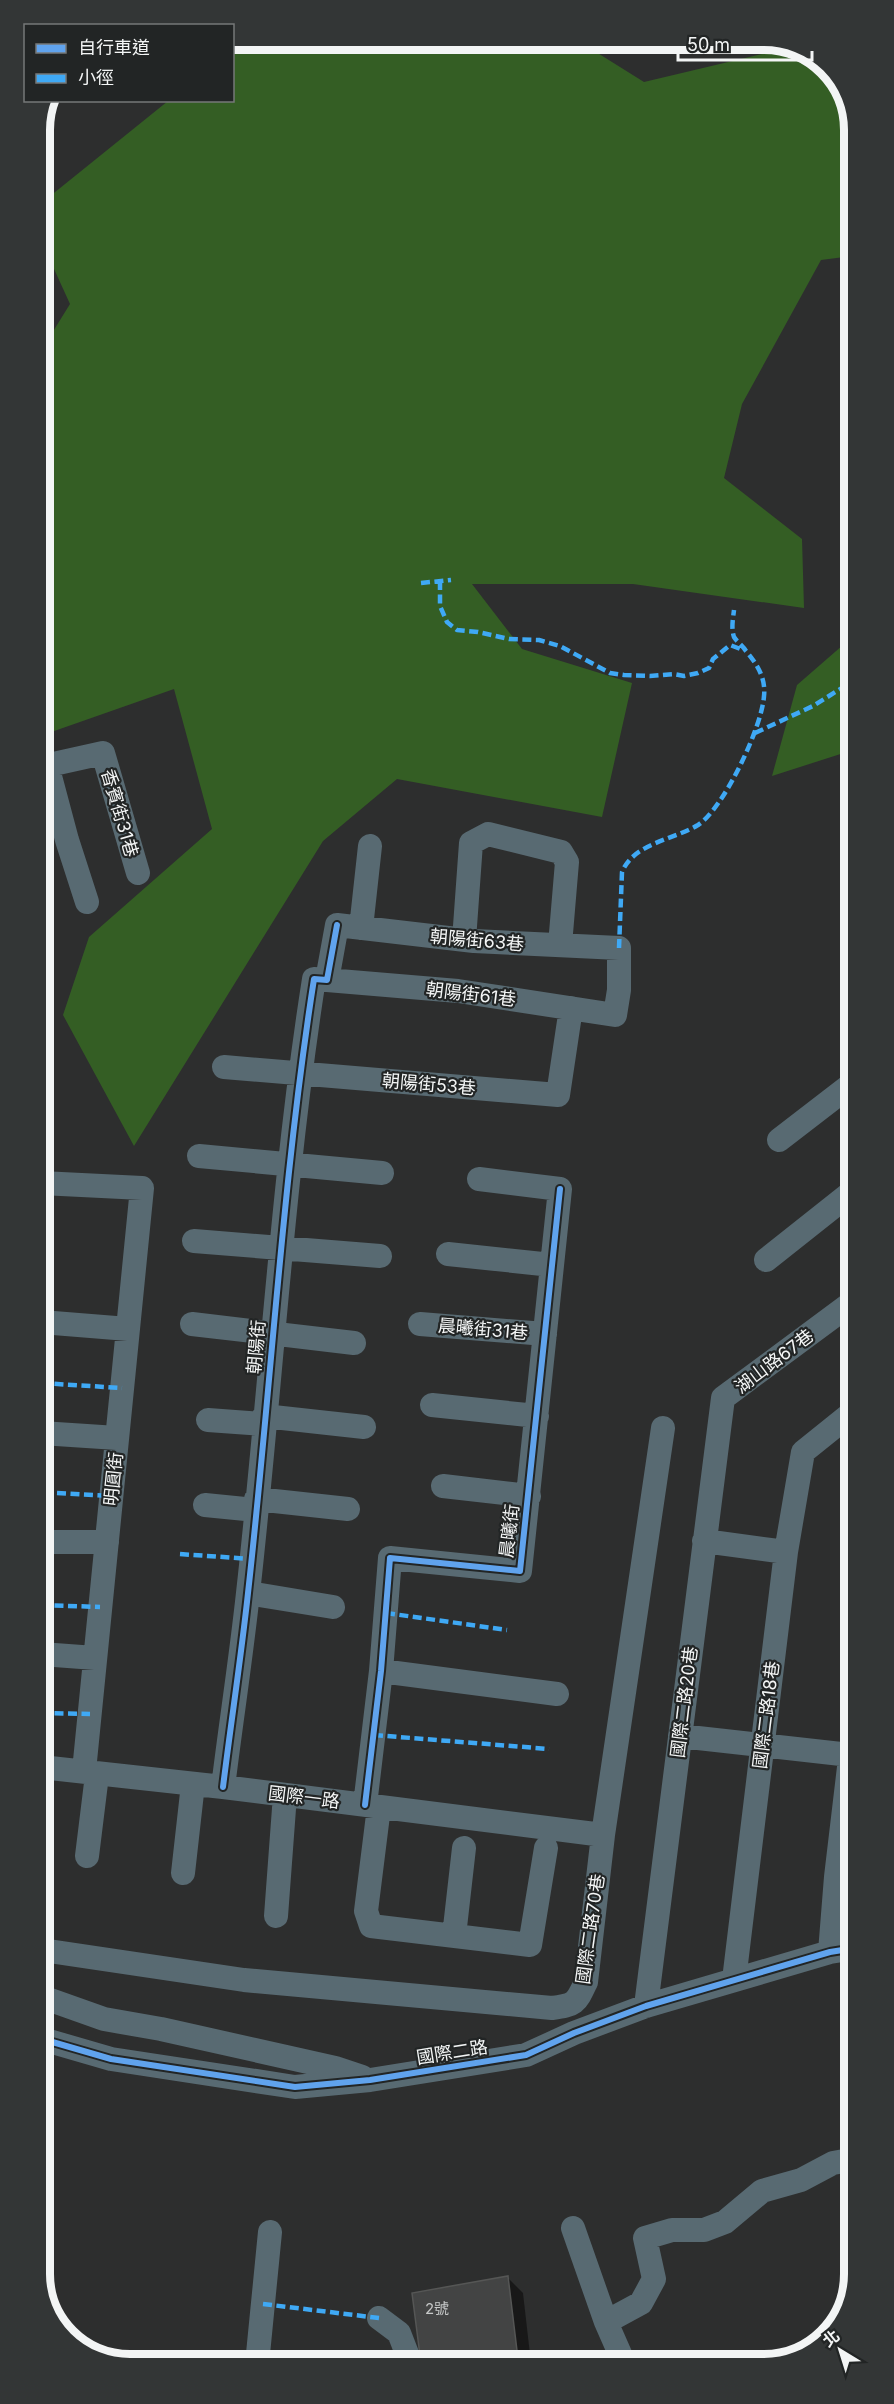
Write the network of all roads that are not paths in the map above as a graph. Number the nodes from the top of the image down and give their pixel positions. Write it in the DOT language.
graph roads {
  1 [pos="50,765"];
  2 [pos="50,784"];
  3 [pos="370,846"];
  4 [pos="138,873"];
  5 [pos="87,902"];
  6 [pos="361,928"];
  7 [pos="464,940"];
  8 [pos="560,945"];
  9 [pos="327,980"];
  10 [pos="571,1008"];
  11 [pos="615,1015"];
  12 [pos="224,1067"];
  13 [pos="299,1072"];
  14 [pos="844,1090"];
  15 [pos="779,1140"];
  16 [pos="199,1156"];
  17 [pos="289,1165"];
  18 [pos="382,1173"];
  19 [pos="479,1179"];
  20 [pos="50,1183"];
  21 [pos="844,1198"];
  22 [pos="194,1241"];
  23 [pos="280,1247"];
  24 [pos="448,1254"];
  25 [pos="381,1256"];
  26 [pos="766,1260"];
  27 [pos="552,1265"];
  28 [pos="844,1309"];
  29 [pos="49,1323"];
  30 [pos="192,1324"];
  31 [pos="420,1324"];
  32 [pos="128,1329"];
  33 [pos="272,1334"];
  34 [pos="545,1334"];
  35 [pos="354,1343"];
  36 [pos="723,1398"];
  37 [pos="432,1405"];
  38 [pos="537,1416"];
  39 [pos="844,1419"];
  40 [pos="208,1420"];
  41 [pos="264,1420"];
  42 [pos="364,1427"];
  43 [pos="663,1428"];
  44 [pos="49,1434"];
  45 [pos="117,1438"];
  46 [pos="443,1486"];
  47 [pos="529,1496"];
  48 [pos="205,1505"];
  49 [pos="256,1505"];
  50 [pos="348,1509"];
  51 [pos="704,1541"];
  52 [pos="49,1542"];
  53 [pos="107,1542"];
  54 [pos="786,1552"];
  55 [pos="248,1593"];
  56 [pos="333,1607"];
  57 [pos="49,1655"];
  58 [pos="95,1658"];
  59 [pos="381,1671"];
  60 [pos="557,1694"];
  61 [pos="680,1736"];
  62 [pos="763,1745"];
  63 [pos="844,1754"];
  64 [pos="49,1768"];
  65 [pos="91,1773"];
  66 [pos="193,1784"];
  67 [pos="223,1787"];
  68 [pos="285,1795"];
  69 [pos="372,1806"];
  70 [pos="844,1807"];
  71 [pos="603,1835"];
  72 [pos="464,1848"];
  73 [pos="546,1848"];
  74 [pos="87,1856"];
  75 [pos="183,1873"];
  76 [pos="276,1916"];
  77 [pos="454,1936"];
  78 [pos="844,1950"];
  79 [pos="49,1951"];
  80 [pos="830,1952"];
  81 [pos="734,1980"];
  82 [pos="49,2000"];
  83 [pos="646,2006"];
  84 [pos="49,2041"];
  85 [pos="370,2080"];
  86 [pos="844,2161"];
  87 [pos="573,2228"];
  88 [pos="270,2232"];
  89 [pos="379,2318"];
  90 [pos="606,2322"];
  91 [pos="258,2354"];
  92 [pos="407,2354"];
  93 [pos="620,2354"];
  1 -- 4 [label="street, 香賓街31巷"];
  2 -- 5 [label="street"];
  3 -- 6 [label="street"];
  6 -- 7 [label="street, 朝陽街63巷"];
  6 -- 9 [label="street, 朝陽街63巷"];
  7 -- 8 [label="street, 朝陽街63巷"];
  7 -- 8 [label="street"];
  8 -- 11 [label="street, 朝陽街63巷"];
  9 -- 10 [label="street, 朝陽街61巷"];
  9 -- 13 [label="street, 朝陽街"];
  10 -- 11 [label="street, 朝陽街61巷"];
  10 -- 13 [label="street, 朝陽街53巷"];
  12 -- 13 [label="street, 朝陽街53巷"];
  13 -- 17 [label="street, 朝陽街"];
  14 -- 15 [label="street"];
  16 -- 17 [label="street"];
  17 -- 18 [label="street"];
  17 -- 23 [label="street, 朝陽街"];
  19 -- 27 [label="street, 晨曦街"];
  20 -- 32 [label="street, 明圓街"];
  21 -- 26 [label="street"];
  22 -- 23 [label="street"];
  23 -- 25 [label="street"];
  23 -- 33 [label="street, 朝陽街"];
  24 -- 27 [label="street"];
  27 -- 34 [label="street, 晨曦街"];
  28 -- 36 [label="street, 湖山路67巷"];
  29 -- 32 [label="street"];
  30 -- 33 [label="street"];
  31 -- 34 [label="street, 晨曦街31巷"];
  32 -- 45 [label="street, 明圓街"];
  33 -- 35 [label="street"];
  33 -- 41 [label="street, 朝陽街"];
  34 -- 38 [label="street, 晨曦街"];
  36 -- 51 [label="street, 國際二路20巷"];
  37 -- 38 [label="street"];
  38 -- 47 [label="street, 晨曦街"];
  39 -- 54 [label="street, 國際二路18巷"];
  40 -- 41 [label="street"];
  41 -- 42 [label="street"];
  41 -- 49 [label="street, 朝陽街"];
  43 -- 71 [label="street, 國際二路70巷"];
  44 -- 45 [label="street"];
  45 -- 53 [label="street, 明圓街"];
  46 -- 47 [label="street"];
  47 -- 59 [label="street, 晨曦街"];
  48 -- 49 [label="street"];
  49 -- 50 [label="street"];
  49 -- 55 [label="street, 朝陽街"];
  51 -- 54 [label="street"];
  51 -- 61 [label="street, 國際二路20巷"];
  52 -- 53 [label="street"];
  53 -- 58 [label="street, 明圓街"];
  54 -- 62 [label="street, 國際二路18巷"];
  55 -- 56 [label="street"];
  55 -- 67 [label="street, 朝陽街"];
  57 -- 58 [label="street"];
  58 -- 65 [label="street, 明圓街"];
  59 -- 60 [label="street"];
  59 -- 69 [label="street, 晨曦街"];
  61 -- 62 [label="street"];
  61 -- 83 [label="street, 國際二路20巷"];
  62 -- 63 [label="street"];
  62 -- 81 [label="street, 國際二路18巷"];
  64 -- 65 [label="street, 國際一路"];
  65 -- 66 [label="street, 國際一路"];
  65 -- 74 [label="street, 明圓街"];
  66 -- 67 [label="street, 國際一路"];
  66 -- 75 [label="street"];
  67 -- 68 [label="street, 國際一路"];
  68 -- 69 [label="street, 國際一路"];
  68 -- 76 [label="street"];
  69 -- 71 [label="street, 國際一路"];
  69 -- 77 [label="street, 晨曦街"];
  70 -- 80 [label="street"];
  71 -- 79 [label="street, 國際二路70巷"];
  72 -- 77 [label="street"];
  73 -- 77 [label="street"];
  78 -- 80 [label="street, 國際二路"];
  80 -- 81 [label="street, 國際二路"];
  81 -- 83 [label="street, 國際二路"];
  82 -- 85 [label="street"];
  83 -- 85 [label="street, 國際二路"];
  84 -- 85 [label="street, 國際二路"];
  86 -- 90 [label="street"];
  87 -- 90 [label="street"];
  88 -- 91 [label="street"];
  89 -- 92 [label="street"];
  90 -- 93 [label="street"];
}
